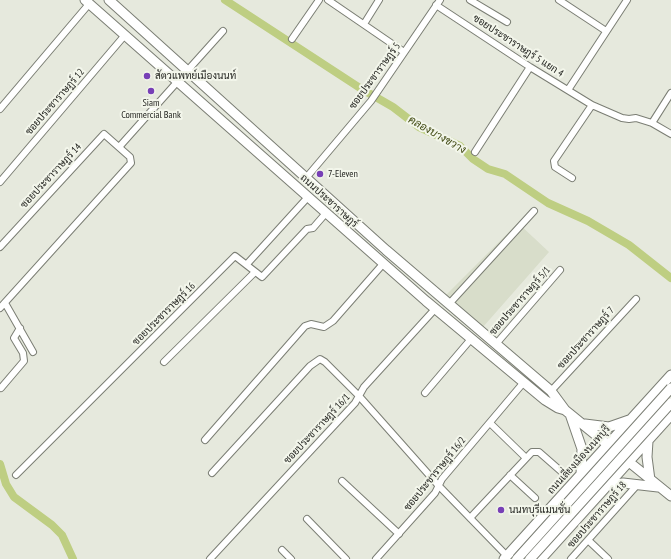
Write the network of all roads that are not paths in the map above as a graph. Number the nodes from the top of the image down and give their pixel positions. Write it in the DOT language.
graph roads {
  1 [pos="109,0"];
  2 [pos="319,0"];
  3 [pos="328,0"];
  4 [pos="379,0"];
  5 [pos="470,0"];
  6 [pos="559,0"];
  7 [pos="627,0"];
  8 [pos="87,2"];
  9 [pos="438,3"];
  10 [pos="507,22"];
  11 [pos="364,24"];
  12 [pos="223,31"];
  13 [pos="606,31"];
  14 [pos="125,35"];
  15 [pos="292,39"];
  16 [pos="404,52"];
  17 [pos="530,67"];
  18 [pos="188,70"];
  19 [pos="178,82"];
  20 [pos="568,90"];
  21 [pos="671,93"];
  22 [pos="592,105"];
  23 [pos="0,109"];
  24 [pos="652,124"];
  25 [pos="671,134"];
  26 [pos="120,146"];
  27 [pos="475,152"];
  28 [pos="306,178"];
  29 [pos="572,178"];
  30 [pos="0,182"];
  31 [pos="308,197"];
  32 [pos="534,211"];
  33 [pos="326,213"];
  34 [pos="0,247"];
  35 [pos="247,264"];
  36 [pos="383,264"];
  37 [pos="560,270"];
  38 [pos="255,272"];
  39 [pos="636,299"];
  40 [pos="5,303"];
  41 [pos="449,304"];
  42 [pos="0,308"];
  43 [pos="435,309"];
  44 [pos="20,328"];
  45 [pos="471,339"];
  46 [pos="496,344"];
  47 [pos="33,352"];
  48 [pos="164,362"];
  49 [pos="671,375"];
  50 [pos="524,382"];
  51 [pos="1,388"];
  52 [pos="671,388"];
  53 [pos="551,391"];
  54 [pos="425,393"];
  55 [pos="360,396"];
  56 [pos="671,403"];
  57 [pos="639,411"];
  58 [pos="568,412"];
  59 [pos="671,415"];
  60 [pos="630,419"];
  61 [pos="490,423"];
  62 [pos="582,423"];
  63 [pos="661,426"];
  64 [pos="205,440"];
  65 [pos="648,440"];
  66 [pos="608,445"];
  67 [pos="526,458"];
  68 [pos="629,462"];
  69 [pos="212,473"];
  70 [pos="563,473"];
  71 [pos="16,475"];
  72 [pos="510,475"];
  73 [pos="581,475"];
  74 [pos="650,480"];
  75 [pos="342,481"];
  76 [pos="638,484"];
  77 [pos="438,485"];
  78 [pos="570,486"];
  79 [pos="606,486"];
  80 [pos="659,487"];
  81 [pos="671,496"];
  82 [pos="535,498"];
  83 [pos="591,502"];
  84 [pos="470,518"];
  85 [pos="307,519"];
  86 [pos="399,534"];
  87 [pos="588,540"];
  88 [pos="282,550"];
  89 [pos="506,558"];
  90 [pos="210,559"];
  91 [pos="291,559"];
  92 [pos="346,559"];
  93 [pos="376,559"];
  94 [pos="517,559"];
  95 [pos="530,559"];
  96 [pos="541,559"];
  97 [pos="571,559"];
  98 [pos="608,559"];
  1 -- 18 [label="main road, ถนนประชาราษฎร์"];
  2 -- 15 [label="street"];
  3 -- 11 [label="street"];
  4 -- 11 [label="street"];
  5 -- 10 [label="street"];
  6 -- 13 [label="street"];
  7 -- 13 [label="street"];
  8 -- 14 [label="main road, ถนนประชาราษฎร์"];
  8 -- 23 [label="street"];
  9 -- 16 [label="street, ซอยประชาราษฏร์ 5"];
  9 -- 17 [label="street, ซอยประชาราษฎร์ 5 แยก 4"];
  11 -- 16 [label="street"];
  12 -- 18 [label="street"];
  13 -- 20 [label="street"];
  14 -- 19 [label="main road, ถนนประชาราษฎร์"];
  14 -- 30 [label="street, ซอยประชาราษฏร์ 12"];
  16 -- 28 [label="street, ซอยประชาราษฏร์ 5"];
  17 -- 20 [label="street, ซอยประชาราษฎร์ 5 แยก 4"];
  17 -- 27 [label="street"];
  18 -- 28 [label="main road, ถนนประชาราษฎร์"];
  19 -- 26 [label="street"];
  19 -- 31 [label="main road, ถนนประชาราษฎร์"];
  20 -- 22 [label="street, ซอยประชาราษฎร์ 5 แยก 4"];
  21 -- 24 [label="street"];
  22 -- 24 [label="street, ซอยประชาราษฎร์ 5 แยก 4"];
  22 -- 29 [label="street"];
  24 -- 25 [label="street, ซอยประชาราษฎร์ 5 แยก 4"];
  26 -- 34 [label="street, ซอยประชาราษฏร์ 14"];
  26 -- 40 [label="street, ซอยประชาราษฏร์ 14"];
  28 -- 41 [label="main road, ถนนประชาราษฎร์"];
  31 -- 33 [label="main road, ถนนประชาราษฎร์"];
  31 -- 35 [label="street"];
  32 -- 41 [label="street"];
  33 -- 36 [label="main road, ถนนประชาราษฎร์"];
  33 -- 38 [label="street"];
  35 -- 38 [label="street"];
  35 -- 71 [label="street, ซอยประชาราษฎร์ 16"];
  36 -- 43 [label="main road, ถนนประชาราษฎร์"];
  36 -- 64 [label="street"];
  37 -- 46 [label="street, ซอยประชาราษฎร์ 5/1"];
  38 -- 48 [label="street"];
  39 -- 53 [label="street, ซอยประชาราษฎร์ 7"];
  40 -- 42 [label="street"];
  40 -- 44 [label="street"];
  41 -- 46 [label="main road, ถนนประชาราษฎร์"];
  43 -- 45 [label="main road, ถนนประชาราษฎร์"];
  43 -- 55 [label="street, ซอยประชาราษฎร์ 16/1"];
  44 -- 47 [label="street"];
  44 -- 51 [label="street"];
  45 -- 50 [label="main road, ถนนประชาราษฎร์"];
  45 -- 54 [label="street"];
  46 -- 53 [label="main road, ถนนประชาราษฎร์"];
  49 -- 57 [label="main road, ถนนเลี่ยงเมืองนนทบุรี"];
  50 -- 58 [label="main road, ถนนประชาราษฎร์"];
  50 -- 61 [label="street, ซอยประชาราษฎร์ 16/2"];
  52 -- 94 [label="main road, ถนนเลี่ยงเมืองนนทบุรี, bridge"];
  53 -- 58 [label="main road, ถนนประชาราษฎร์"];
  55 -- 69 [label="street"];
  55 -- 77 [label="street"];
  55 -- 90 [label="street, ซอยประชาราษฎร์ 16/1"];
  56 -- 95 [label="main road, bridge"];
  57 -- 60 [label="main road, ถนนเลี่ยงเมืองนนทบุรี"];
  57 -- 63 [label="main road"];
  58 -- 62 [label="main road, ถนนประชาราษฎร์"];
  58 -- 73 [label="main road"];
  59 -- 63 [label="main road"];
  60 -- 62 [label="main road"];
  60 -- 66 [label="main road, ถนนเลี่ยงเมืองนนทบุรี"];
  61 -- 67 [label="street"];
  61 -- 77 [label="street, ซอยประชาราษฎร์ 16/2"];
  62 -- 66 [label="main road, ถนนประชาราษฎร์"];
  63 -- 65 [label="main road"];
  65 -- 68 [label="main road"];
  65 -- 74 [label="main road"];
  66 -- 68 [label="main road, ถนนประชาราษฎร์"];
  66 -- 73 [label="main road, ถนนเลี่ยงเมืองนนทบุรี"];
  67 -- 70 [label="street"];
  67 -- 72 [label="street"];
  68 -- 74 [label="main road, ถนนประชาราษฎร์"];
  68 -- 79 [label="main road"];
  72 -- 82 [label="street"];
  72 -- 84 [label="street"];
  73 -- 78 [label="main road, ถนนเลี่ยงเมืองนนทบุรี"];
  74 -- 80 [label="main road, ถนนประชาราษฎร์"];
  75 -- 86 [label="street"];
  76 -- 79 [label="main road"];
  76 -- 80 [label="main road"];
  76 -- 87 [label="street, ซอยประชาราษฎร์ 18"];
  77 -- 84 [label="street"];
  77 -- 86 [label="street, ซอยประชาราษฎร์ 16/2"];
  78 -- 83 [label="main road"];
  78 -- 89 [label="main road, ถนนเลี่ยงเมืองนนทบุรี"];
  79 -- 83 [label="main road"];
  80 -- 81 [label="main road, ถนนประชาราษฎร์"];
  83 -- 96 [label="main road"];
  84 -- 89 [label="street"];
  85 -- 92 [label="street"];
  86 -- 93 [label="street, ซอยประชาราษฎร์ 16/2"];
  87 -- 97 [label="street, ซอยประชาราษฎร์ 18"];
  87 -- 98 [label="street"];
  88 -- 91 [label="street"];
}
